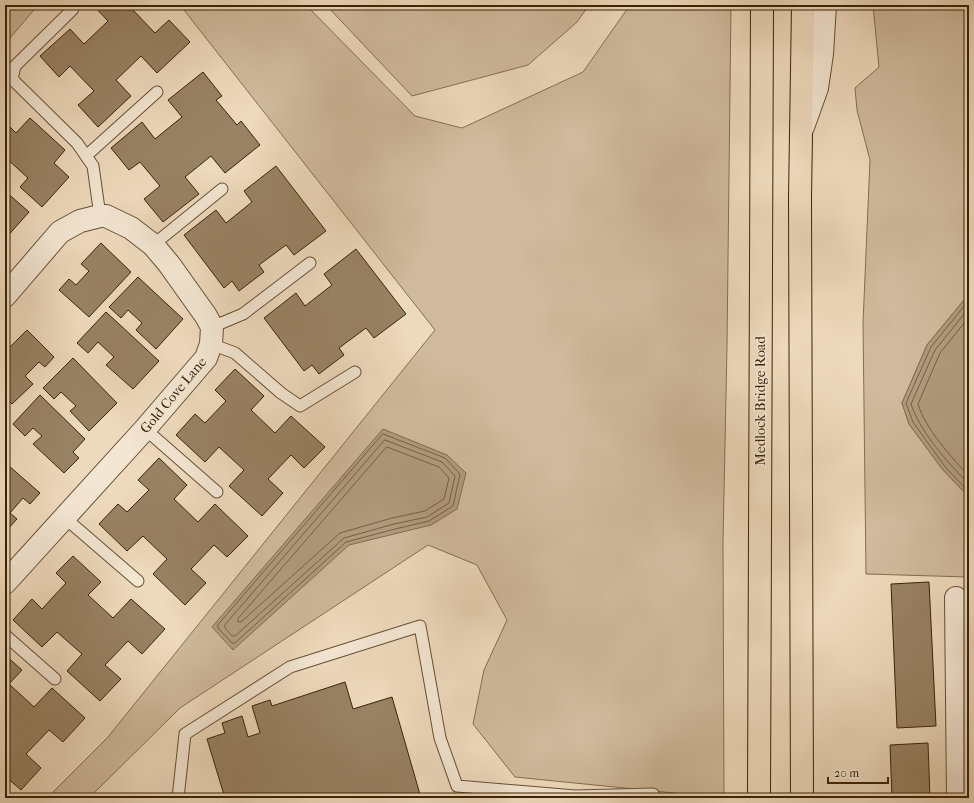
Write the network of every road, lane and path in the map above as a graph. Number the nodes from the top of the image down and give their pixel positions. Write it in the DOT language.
graph roads {
  1 [pos="762,5"];
  2 [pos="803,5"];
  3 [pos="825,5"];
  4 [pos="73,9"];
  5 [pos="157,92"];
  6 [pos="801,132"];
  7 [pos="86,156"];
  8 [pos="222,189"];
  9 [pos="100,216"];
  10 [pos="153,245"];
  11 [pos="310,262"];
  12 [pos="5,296"];
  13 [pos="211,335"];
  14 [pos="355,372"];
  15 [pos="145,429"];
  16 [pos="217,492"];
  17 [pos="65,518"];
  18 [pos="138,581"];
  19 [pos="5,583"];
  20 [pos="956,598"];
  21 [pos="5,635"];
  22 [pos="55,679"];
  23 [pos="178,798"];
  24 [pos="656,798"];
  25 [pos="759,798"];
  26 [pos="802,798"];
  27 [pos="958,798"];
  1 -- 25 [label="highway, Medlock Bridge Road"];
  2 -- 6 [label="highway"];
  3 -- 6 [label="street"];
  4 -- 7 [label="lane"];
  5 -- 7 [label="lane"];
  6 -- 26 [label="highway"];
  7 -- 9 [label="lane"];
  8 -- 10 [label="lane"];
  9 -- 10 [label="street"];
  9 -- 12 [label="street"];
  10 -- 13 [label="street"];
  11 -- 13 [label="lane"];
  13 -- 14 [label="lane"];
  13 -- 15 [label="street, Gold Cove Lane"];
  15 -- 16 [label="lane"];
  15 -- 17 [label="street, Gold Cove Lane"];
  17 -- 18 [label="lane"];
  17 -- 19 [label="street, Gold Cove Lane"];
  20 -- 27 [label="street"];
  21 -- 22 [label="lane"];
  23 -- 24 [label="lane"];
}
